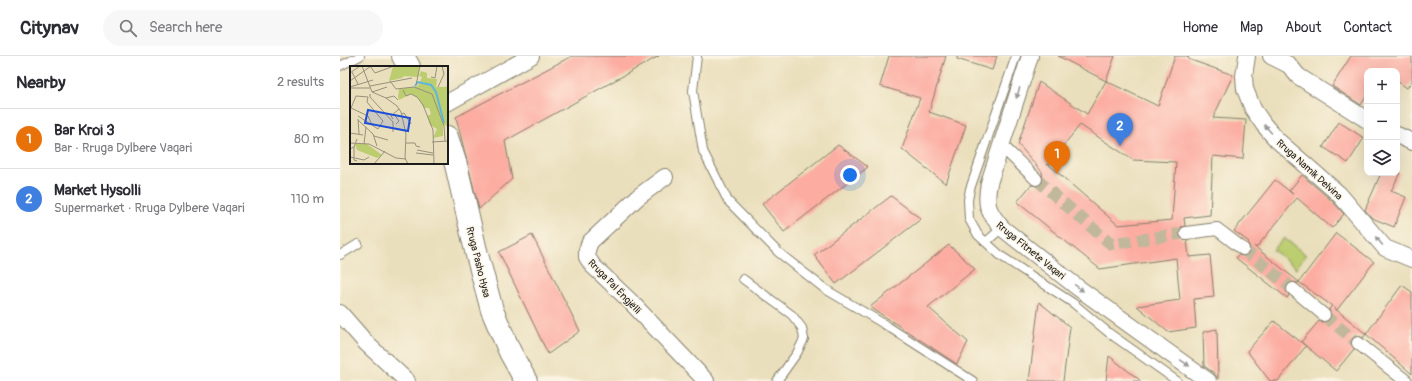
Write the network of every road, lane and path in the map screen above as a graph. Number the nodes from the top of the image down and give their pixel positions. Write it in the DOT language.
graph roads {
  1 [pos="360,56"];
  2 [pos="403,56"];
  3 [pos="531,56"];
  4 [pos="697,56"];
  5 [pos="1016,56"];
  6 [pos="1030,56"];
  7 [pos="1247,56"];
  8 [pos="1271,56"];
  9 [pos="1292,61"];
  10 [pos="340,66"];
  11 [pos="408,66"];
  12 [pos="448,102"];
  13 [pos="1364,118"];
  14 [pos="1400,136"];
  15 [pos="448,139"];
  16 [pos="1412,142"];
  17 [pos="1001,145"];
  18 [pos="665,177"];
  19 [pos="1036,179"];
  20 [pos="1002,228"];
  21 [pos="1186,233"];
  22 [pos="986,242"];
  23 [pos="358,244"];
  24 [pos="1243,248"];
  25 [pos="340,255"];
  26 [pos="1412,259"];
  27 [pos="743,279"];
  28 [pos="1293,289"];
  29 [pos="340,313"];
  30 [pos="1324,315"];
  31 [pos="1358,343"];
  32 [pos="407,381"];
  33 [pos="526,381"];
  34 [pos="706,381"];
  35 [pos="777,381"];
  36 [pos="973,381"];
  37 [pos="1177,381"];
  38 [pos="1208,381"];
  39 [pos="1406,381"];
  1 -- 10 [label="lane"];
  2 -- 11 [label="main road"];
  3 -- 12 [label="street"];
  4 -- 36 [label="lane"];
  5 -- 22 [label="lane"];
  6 -- 17 [label="street, Rruga Fitnete Vaqari, one-way"];
  26 -- 7 [label="street, Rruga Namik Delvina, one-way"];
  8 -- 9 [label="street"];
  9 -- 13 [label="street"];
  14 -- 16 [label="street"];
  15 -- 33 [label="main road, Rruga Pasho Hysa"];
  17 -- 19 [label="street"];
  17 -- 20 [label="street, Rruga Fitnete Vaqari"];
  18 -- 34 [label="street, Rruga Pal Ëngjëlli"];
  20 -- 22 [label="lane"];
  20 -- 38 [label="street, Rruga Fitnete Vaqari, one-way"];
  21 -- 24 [label="street"];
  22 -- 37 [label="lane"];
  23 -- 25 [label="lane"];
  27 -- 35 [label="lane"];
  28 -- 30 [label="street"];
  29 -- 32 [label="street"];
  31 -- 39 [label="street"];
}
